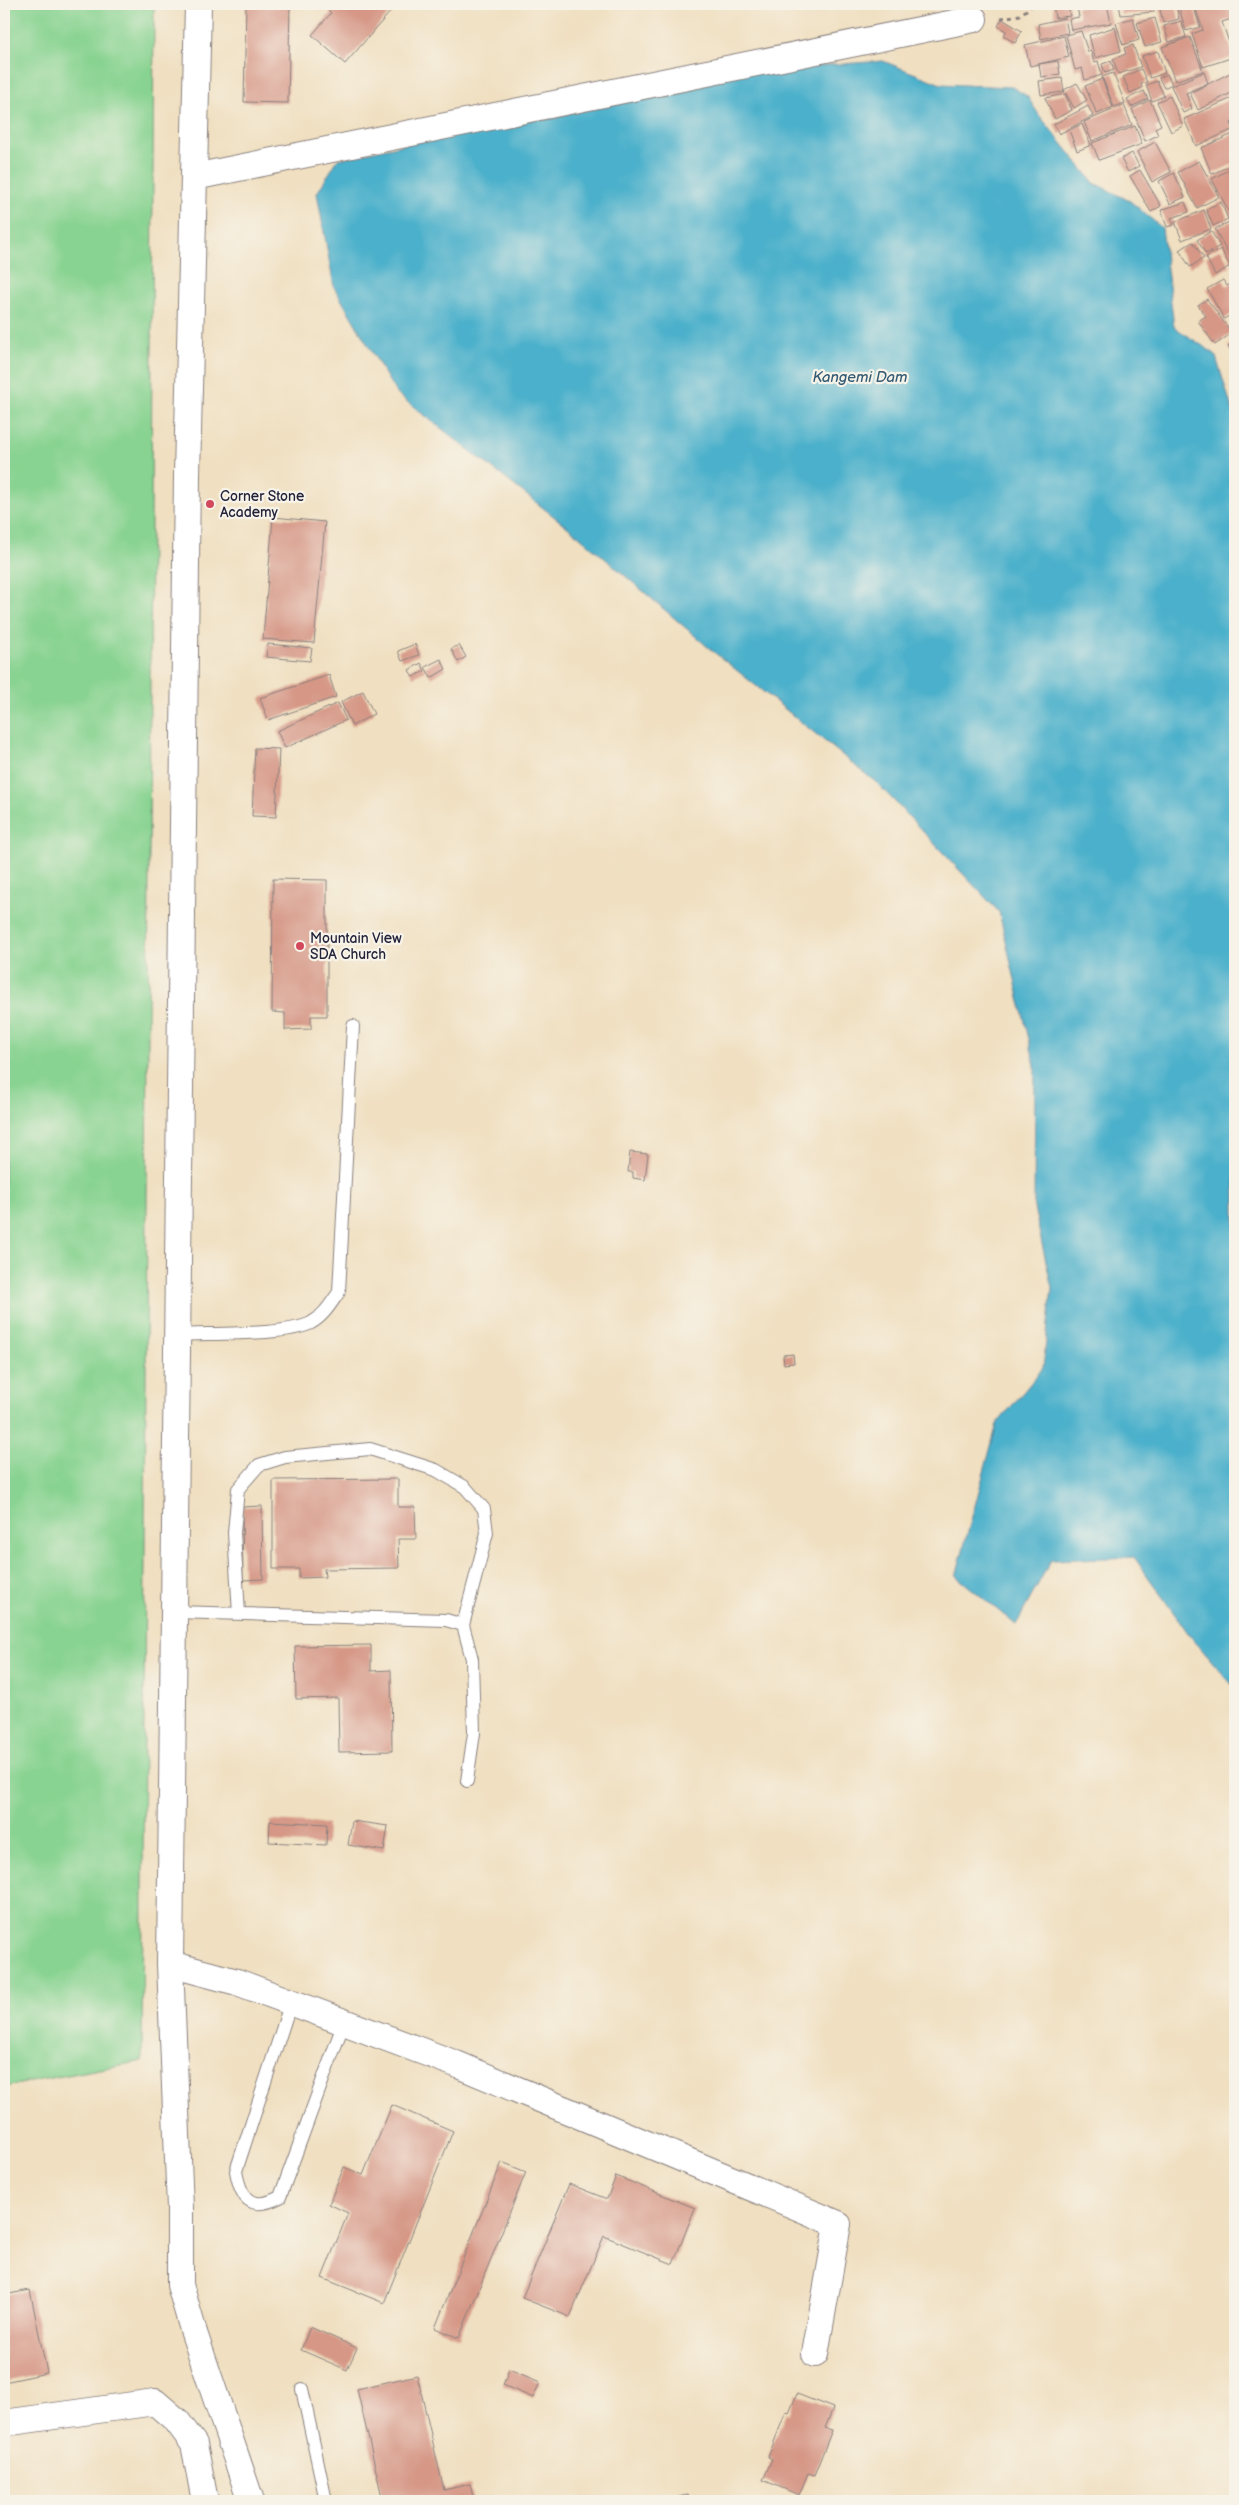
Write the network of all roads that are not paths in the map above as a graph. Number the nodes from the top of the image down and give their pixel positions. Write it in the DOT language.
graph roads {
  1 [pos="198,4"];
  2 [pos="974,20"];
  3 [pos="194,177"];
  4 [pos="353,1026"];
  5 [pos="177,1335"];
  6 [pos="174,1612"];
  7 [pos="239,1614"];
  8 [pos="463,1625"];
  9 [pos="467,1781"];
  10 [pos="170,1964"];
  11 [pos="291,2002"];
  12 [pos="344,2022"];
  13 [pos="815,2354"];
  14 [pos="302,2389"];
  15 [pos="4,2423"];
  16 [pos="205,2501"];
  17 [pos="251,2501"];
  18 [pos="326,2501"];
  1 -- 3 [label="street"];
  2 -- 3 [label="street"];
  3 -- 5 [label="street"];
  4 -- 5 [label="lane"];
  5 -- 6 [label="street"];
  6 -- 7 [label="lane"];
  6 -- 10 [label="street"];
  7 -- 8 [label="lane"];
  7 -- 8 [label="lane"];
  8 -- 9 [label="lane"];
  10 -- 11 [label="street"];
  10 -- 17 [label="street"];
  11 -- 12 [label="street"];
  11 -- 12 [label="lane"];
  12 -- 13 [label="street"];
  14 -- 18 [label="lane"];
  15 -- 16 [label="street"];
}
